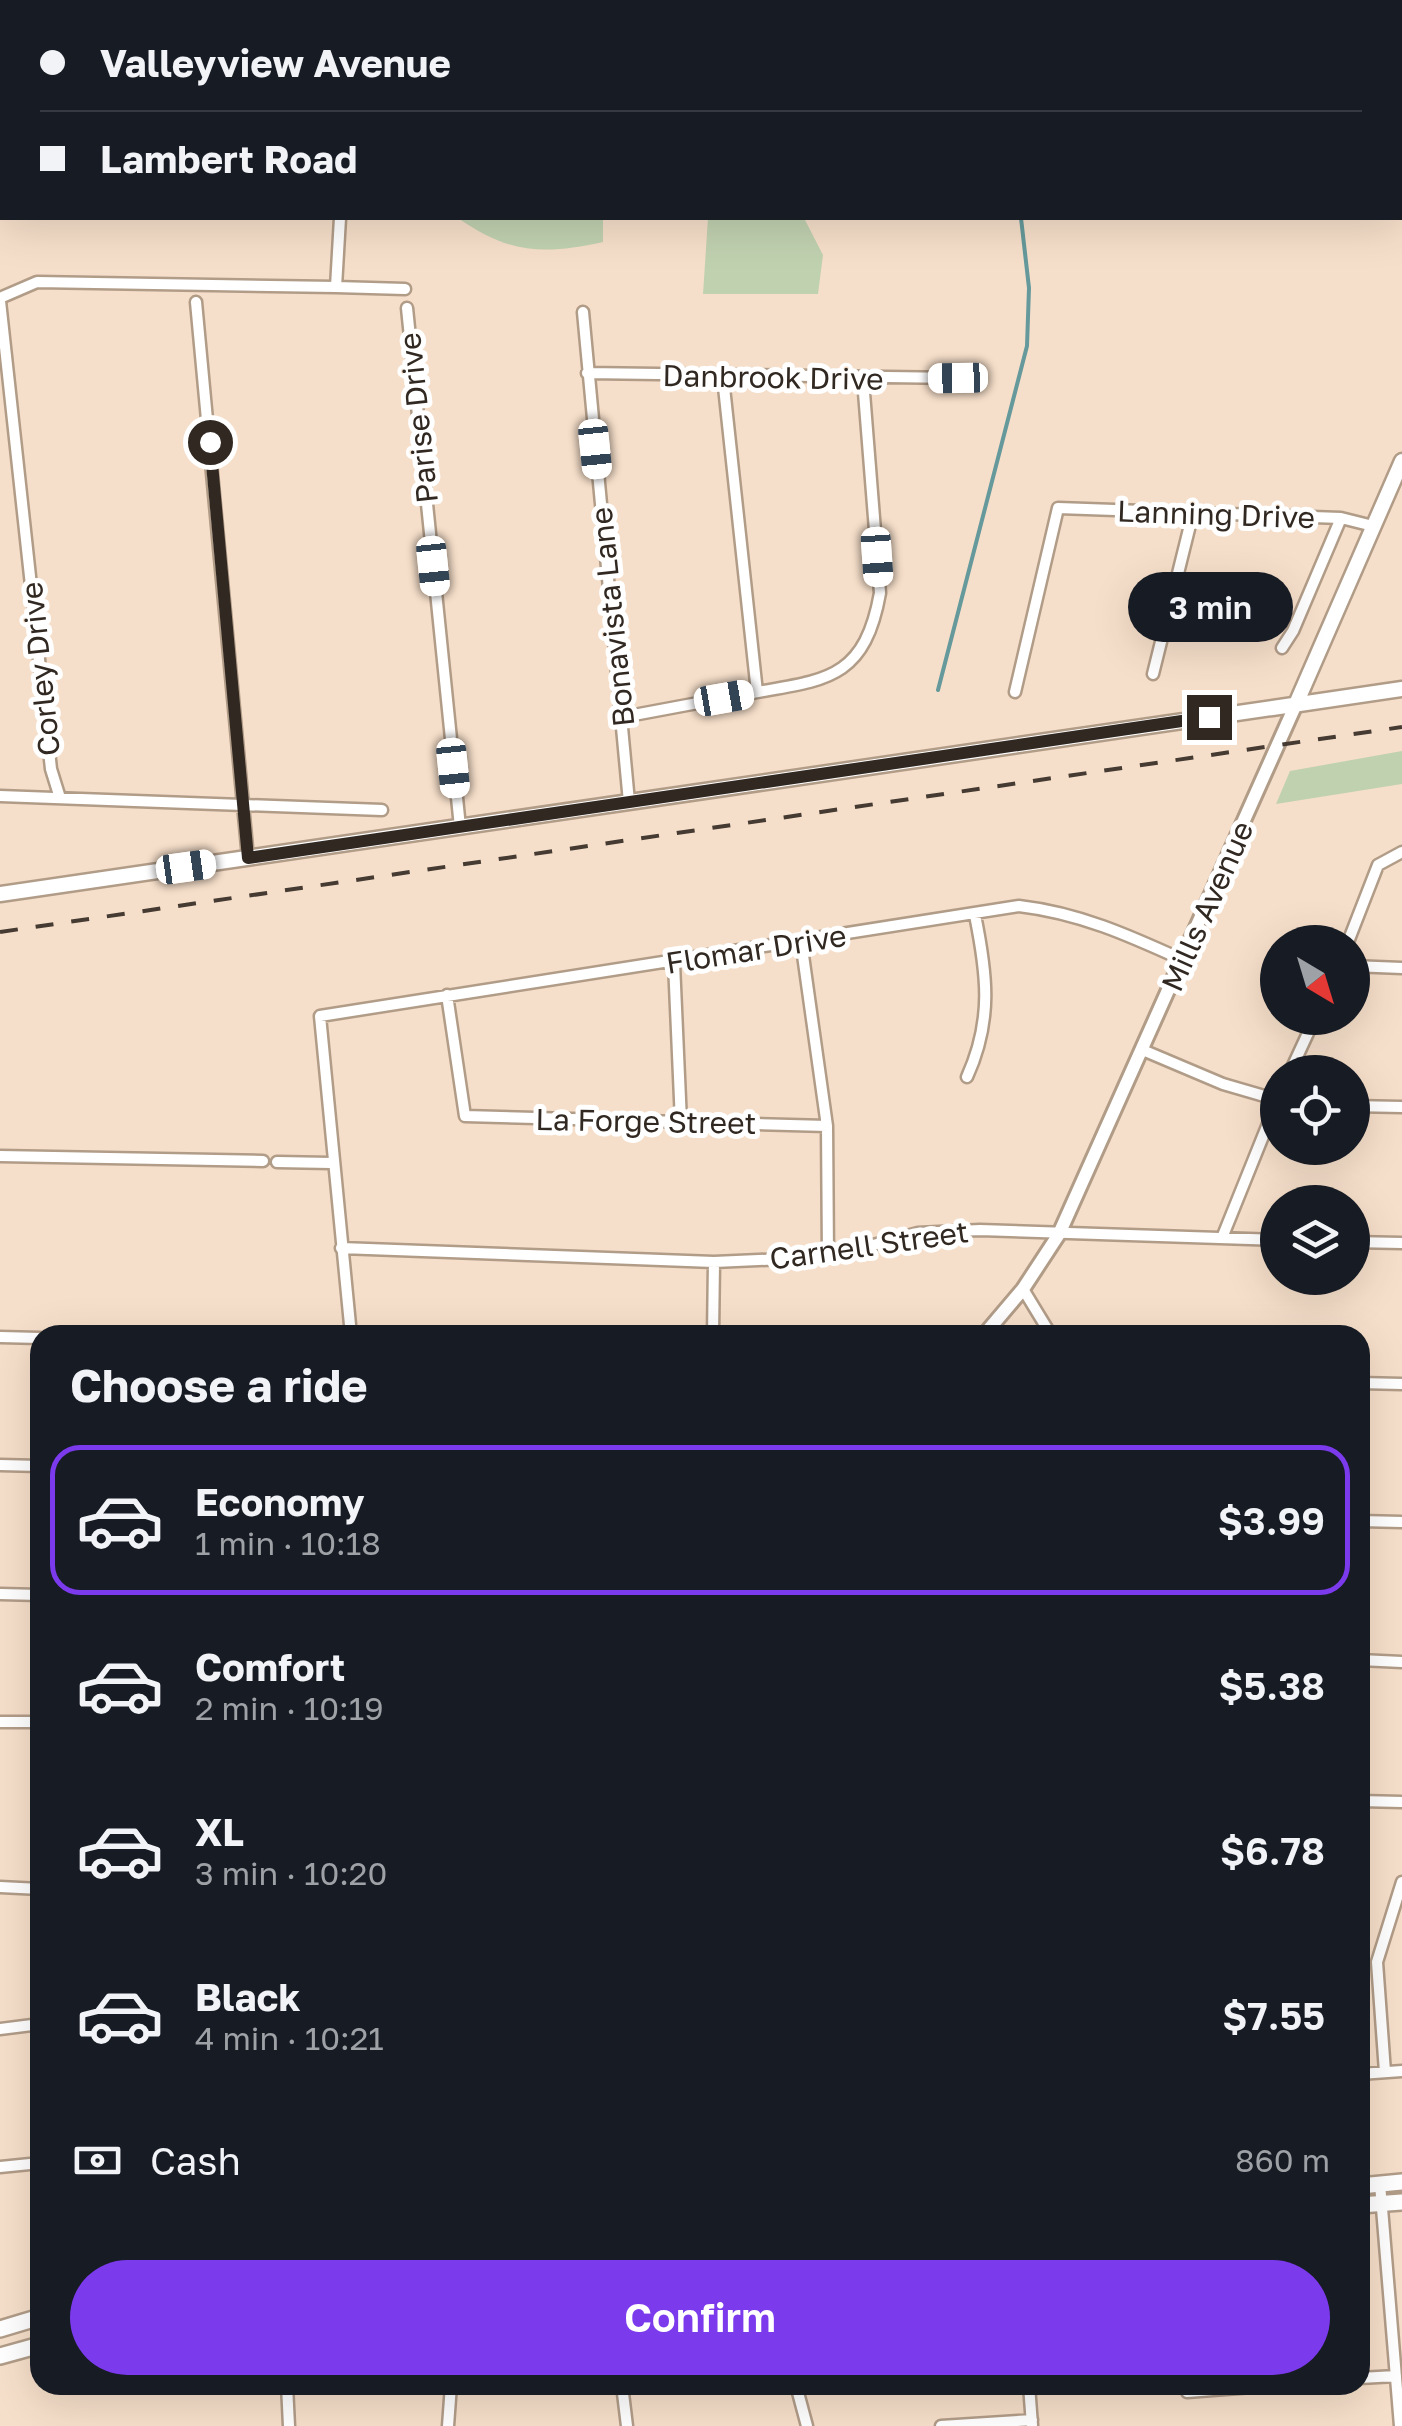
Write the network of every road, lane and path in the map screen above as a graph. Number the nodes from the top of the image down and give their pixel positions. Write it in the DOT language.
graph roads {
  1 [pos="340,220"];
  2 [pos="336,286"];
  3 [pos="405,288"];
  4 [pos="0,300"];
  5 [pos="196,302"];
  6 [pos="408,308"];
  7 [pos="583,312"];
  8 [pos="587,373"];
  9 [pos="723,378"];
  10 [pos="958,378"];
  11 [pos="863,380"];
  12 [pos="1402,461"];
  13 [pos="1192,514"];
  14 [pos="1341,518"];
  15 [pos="1373,526"];
  16 [pos="1282,648"];
  17 [pos="1154,674"];
  18 [pos="1402,690"];
  19 [pos="757,692"];
  20 [pos="1015,692"];
  21 [pos="1296,704"];
  22 [pos="623,717"];
  23 [pos="0,796"];
  24 [pos="60,798"];
  25 [pos="629,802"];
  26 [pos="246,805"];
  27 [pos="382,810"];
  28 [pos="460,827"];
  29 [pos="1402,852"];
  30 [pos="248,858"];
  31 [pos="0,894"];
  32 [pos="976,915"];
  33 [pos="1355,925"];
  34 [pos="801,941"];
  35 [pos="1182,960"];
  36 [pos="674,963"];
  37 [pos="1370,967"];
  38 [pos="1402,968"];
  39 [pos="447,995"];
  40 [pos="1144,1051"];
  41 [pos="967,1077"];
  42 [pos="1260,1094"];
  43 [pos="1370,1106"];
  44 [pos="1402,1107"];
  45 [pos="681,1122"];
  46 [pos="827,1126"];
  47 [pos="1260,1142"];
  48 [pos="0,1156"];
  49 [pos="263,1161"];
  50 [pos="276,1162"];
  51 [pos="331,1163"];
  52 [pos="1059,1234"];
  53 [pos="1222,1238"];
  54 [pos="1260,1239"];
  55 [pos="1370,1242"];
  56 [pos="1402,1243"];
  57 [pos="341,1248"];
  58 [pos="828,1257"];
  59 [pos="714,1262"];
  60 [pos="1023,1290"];
  61 [pos="349,1325"];
  62 [pos="713,1325"];
  63 [pos="993,1325"];
  64 [pos="1044,1325"];
  65 [pos="0,1338"];
  66 [pos="30,1338"];
  67 [pos="1370,1383"];
  68 [pos="1402,1384"];
  69 [pos="0,1465"];
  70 [pos="30,1466"];
  71 [pos="1370,1521"];
  72 [pos="1402,1522"];
  73 [pos="0,1594"];
  74 [pos="30,1595"];
  75 [pos="1370,1660"];
  76 [pos="1402,1662"];
  77 [pos="0,1722"];
  78 [pos="30,1722"];
  79 [pos="1370,1801"];
  80 [pos="1402,1802"];
  81 [pos="1402,1882"];
  82 [pos="0,1888"];
  83 [pos="30,1889"];
  84 [pos="30,2025"];
  85 [pos="0,2029"];
  86 [pos="1402,2071"];
  87 [pos="1385,2072"];
  88 [pos="1370,2073"];
  89 [pos="30,2163"];
  90 [pos="0,2167"];
  91 [pos="1402,2182"];
  92 [pos="1380,2184"];
  93 [pos="1370,2185"];
  94 [pos="1402,2202"];
  95 [pos="1382,2203"];
  96 [pos="1370,2204"];
  97 [pos="30,2320"];
  98 [pos="0,2329"];
  99 [pos="30,2348"];
  100 [pos="0,2356"];
  101 [pos="1396,2376"];
  102 [pos="1370,2377"];
  103 [pos="287,2395"];
  104 [pos="450,2395"];
  105 [pos="623,2395"];
  106 [pos="799,2395"];
  107 [pos="1030,2395"];
  108 [pos="1032,2423"];
  109 [pos="289,2426"];
  110 [pos="448,2426"];
  111 [pos="628,2426"];
  112 [pos="807,2426"];
  113 [pos="941,2426"];
  114 [pos="1400,2426"];
  1 -- 2 [label="street"];
  2 -- 3 [label="street, Parise Drive"];
  2 -- 4 [label="street"];
  4 -- 24 [label="street, Corley Drive"];
  5 -- 26 [label="street"];
  6 -- 28 [label="street, Parise Drive"];
  7 -- 8 [label="street, Bonavista Lane"];
  8 -- 9 [label="street, Danbrook Drive"];
  8 -- 22 [label="street, Bonavista Lane"];
  9 -- 11 [label="street, Danbrook Drive"];
  9 -- 19 [label="street"];
  10 -- 11 [label="street, Danbrook Drive"];
  11 -- 19 [label="street"];
  12 -- 15 [label="main road, Mills Avenue"];
  13 -- 14 [label="street, Lanning Drive"];
  13 -- 17 [label="street"];
  13 -- 20 [label="street, Lanning Drive"];
  14 -- 15 [label="street, Lanning Drive"];
  14 -- 16 [label="street"];
  15 -- 21 [label="main road, Mills Avenue"];
  18 -- 21 [label="main road"];
  19 -- 22 [label="street"];
  21 -- 25 [label="main road"];
  21 -- 35 [label="street, Mills Avenue"];
  22 -- 25 [label="street, Bonavista Lane"];
  23 -- 24 [label="street"];
  24 -- 26 [label="street"];
  25 -- 28 [label="main road"];
  26 -- 27 [label="street"];
  26 -- 30 [label="street"];
  28 -- 30 [label="main road"];
  29 -- 33 [label="street"];
  30 -- 31 [label="main road"];
  32 -- 34 [label="street, Flomar Drive"];
  32 -- 35 [label="street, Flomar Drive"];
  32 -- 41 [label="street"];
  34 -- 36 [label="street, Flomar Drive"];
  34 -- 46 [label="street"];
  35 -- 40 [label="street, Mills Avenue"];
  36 -- 39 [label="street, Flomar Drive"];
  36 -- 45 [label="street"];
  37 -- 38 [label="street"];
  39 -- 45 [label="street, La Forge Street"];
  39 -- 51 [label="street, Flomar Drive"];
  40 -- 42 [label="street"];
  40 -- 52 [label="street, Mills Avenue"];
  43 -- 44 [label="street"];
  45 -- 46 [label="street, La Forge Street"];
  46 -- 58 [label="street"];
  47 -- 53 [label="street"];
  48 -- 49 [label="street"];
  50 -- 51 [label="street"];
  51 -- 57 [label="street"];
  52 -- 53 [label="street, Carnell Street"];
  52 -- 58 [label="street, Carnell Street"];
  52 -- 60 [label="street, Mills Avenue"];
  53 -- 54 [label="street, Carnell Street"];
  55 -- 56 [label="street"];
  57 -- 59 [label="street, Carnell Street"];
  57 -- 61 [label="street"];
  58 -- 59 [label="street, Carnell Street"];
  59 -- 62 [label="street"];
  60 -- 63 [label="street, Mills Avenue"];
  60 -- 64 [label="street"];
  65 -- 66 [label="street"];
  67 -- 68 [label="street"];
  69 -- 70 [label="street"];
  71 -- 72 [label="street"];
  73 -- 74 [label="street"];
  75 -- 76 [label="street"];
  77 -- 78 [label="street"];
  79 -- 80 [label="street"];
  81 -- 87 [label="street"];
  82 -- 83 [label="street"];
  84 -- 85 [label="street"];
  86 -- 87 [label="street"];
  87 -- 88 [label="street"];
  89 -- 90 [label="street"];
  91 -- 92 [label="main road"];
  92 -- 93 [label="main road"];
  92 -- 95 [label="street"];
  94 -- 95 [label="main road"];
  95 -- 96 [label="main road"];
  95 -- 101 [label="street"];
  97 -- 98 [label="main road"];
  99 -- 100 [label="main road"];
  101 -- 102 [label="street"];
  101 -- 114 [label="street"];
  103 -- 109 [label="street"];
  104 -- 110 [label="street"];
  105 -- 111 [label="street"];
  106 -- 112 [label="street"];
  107 -- 108 [label="street"];
  108 -- 113 [label="street"];
}
